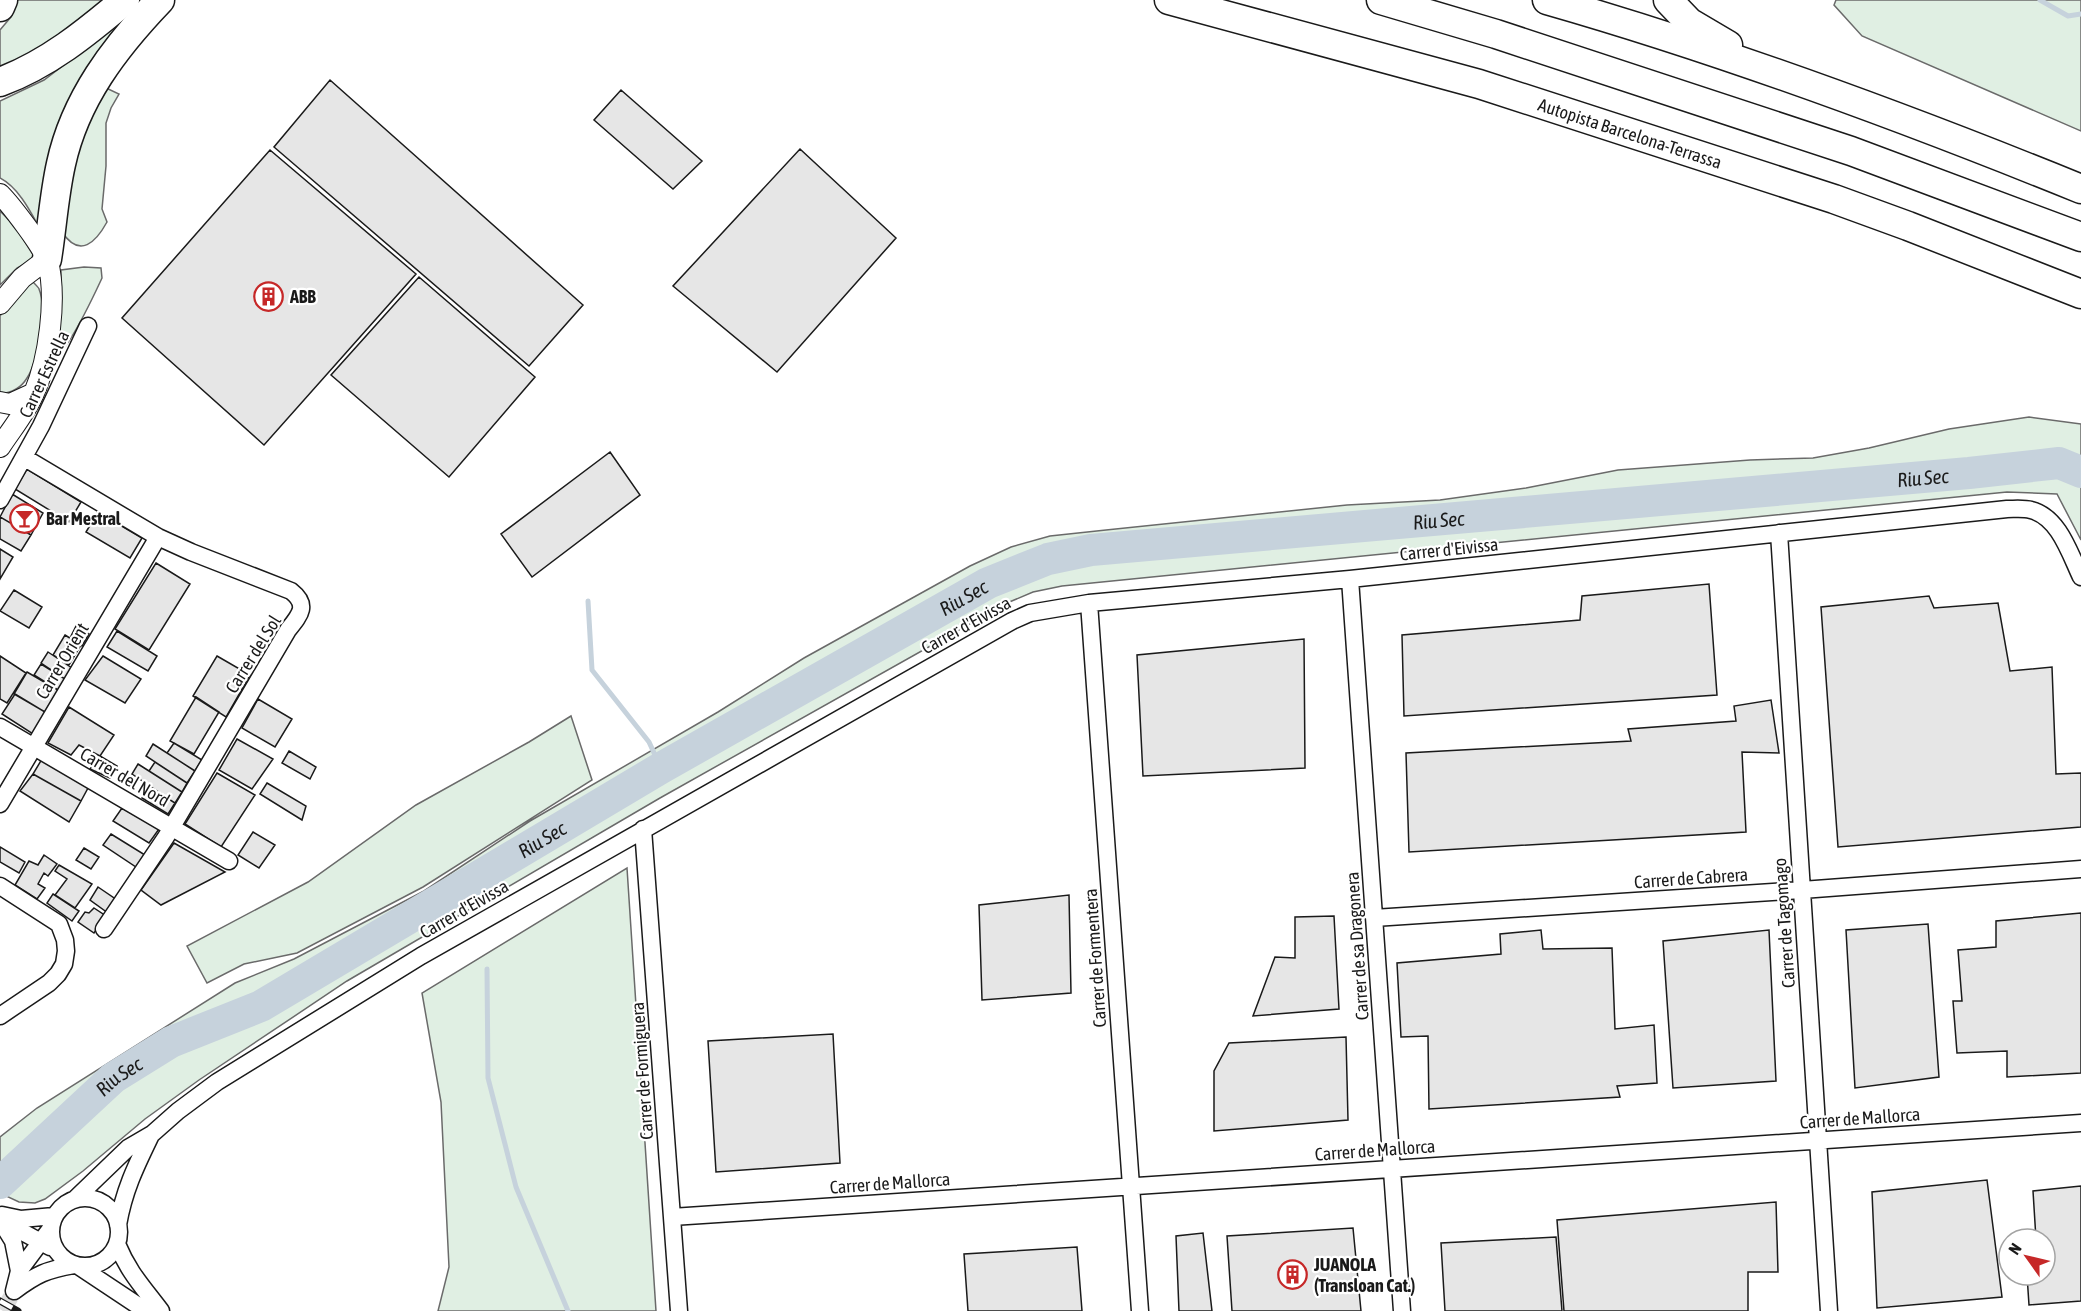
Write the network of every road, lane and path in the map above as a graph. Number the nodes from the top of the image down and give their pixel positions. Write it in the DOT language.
graph roads {
  1 [pos="3,0"];
  2 [pos="125,0"];
  3 [pos="160,0"];
  4 [pos="1169,0"];
  5 [pos="1382,0"];
  6 [pos="1547,0"];
  7 [pos="1668,0"];
  8 [pos="0,7"];
  9 [pos="0,82"];
  10 [pos="1814,86"];
  11 [pos="2081,189"];
  12 [pos="0,194"];
  13 [pos="2081,237"];
  14 [pos="47,259"];
  15 [pos="2081,294"];
  16 [pos="0,304"];
  17 [pos="88,326"];
  18 [pos="34,393"];
  19 [pos="0,402"];
  20 [pos="0,447"];
  21 [pos="25,458"];
  22 [pos="0,500"];
  23 [pos="1779,533"];
  24 [pos="158,537"];
  25 [pos="2081,577"];
  26 [pos="1350,579"];
  27 [pos="1089,603"];
  28 [pos="0,727"];
  29 [pos="34,747"];
  30 [pos="0,804"];
  31 [pos="172,827"];
  32 [pos="643,829"];
  33 [pos="229,861"];
  34 [pos="2081,869"];
  35 [pos="0,886"];
  36 [pos="1802,890"];
  37 [pos="1374,918"];
  38 [pos="104,929"];
  39 [pos="0,1016"];
  40 [pos="2081,1123"];
  41 [pos="152,1134"];
  42 [pos="1818,1140"];
  43 [pos="1392,1168"];
  44 [pos="1131,1186"];
  45 [pos="75,1199"];
  46 [pos="0,1217"];
  47 [pos="672,1217"];
  48 [pos="118,1225"];
  49 [pos="48,1229"];
  50 [pos="117,1244"];
  51 [pos="77,1266"];
  52 [pos="19,1271"];
  53 [pos="146,1311"];
  54 [pos="161,1311"];
  55 [pos="679,1311"];
  56 [pos="1140,1311"];
  57 [pos="1402,1311"];
  58 [pos="1829,1311"];
  1 -- 8 [label="highway"];
  2 -- 9 [label="highway"];
  3 -- 14 [label="highway"];
  4 -- 15 [label="highway, Autopista Barcelona-Terrassa"];
  5 -- 13 [label="highway"];
  6 -- 10 [label="highway"];
  7 -- 10 [label="highway"];
  10 -- 11 [label="highway"];
  12 -- 14 [label="street"];
  14 -- 16 [label="street"];
  14 -- 18 [label="street"];
  17 -- 21 [label="street, Carrer Estrella"];
  18 -- 19 [label="street"];
  18 -- 20 [label="street"];
  21 -- 22 [label="street, Carrer Estrella"];
  21 -- 24 [label="street, Carrer del Sol"];
  23 -- 25 [label="street, Carrer d'Eivissa"];
  23 -- 26 [label="street, Carrer d'Eivissa"];
  23 -- 36 [label="street, Carrer de Tagomago"];
  24 -- 29 [label="street, Carrer Orient"];
  24 -- 31 [label="street, Carrer del Sol"];
  26 -- 27 [label="street, Carrer d'Eivissa"];
  26 -- 37 [label="street, Carrer de sa Dragonera"];
  27 -- 32 [label="street, Carrer d'Eivissa"];
  27 -- 44 [label="street, Carrer de Formentera"];
  28 -- 29 [label="street, Carrer del Nord"];
  29 -- 30 [label="street, Carrer Orient"];
  29 -- 31 [label="street, Carrer del Nord"];
  31 -- 33 [label="street, Carrer del Nord"];
  31 -- 38 [label="street, Carrer del Sol"];
  32 -- 41 [label="street, Carrer d'Eivissa"];
  32 -- 47 [label="street, Carrer de Formiguera"];
  34 -- 36 [label="street, Carrer de Cabrera"];
  35 -- 39 [label="street"];
  36 -- 37 [label="street, Carrer de Cabrera"];
  36 -- 42 [label="street, Carrer de Tagomago"];
  37 -- 43 [label="street, Carrer de sa Dragonera"];
  40 -- 42 [label="street, Carrer de Mallorca"];
  41 -- 45 [label="street, Carrer d'Eivissa"];
  41 -- 48 [label="street, Carrer d'Eivissa"];
  42 -- 43 [label="street, Carrer de Mallorca"];
  42 -- 58 [label="street, Carrer de Tagomago"];
  43 -- 44 [label="street, Carrer de Mallorca"];
  43 -- 57 [label="street, Carrer de sa Dragonera"];
  44 -- 47 [label="street, Carrer de Mallorca"];
  44 -- 56 [label="street, Carrer de Formentera"];
  45 -- 48 [label="street"];
  45 -- 49 [label="street"];
  46 -- 49 [label="street"];
  46 -- 49 [label="street"];
  46 -- 52 [label="street"];
  47 -- 55 [label="street, Carrer de Formiguera"];
  48 -- 50 [label="street"];
  49 -- 51 [label="street"];
  49 -- 52 [label="street"];
  50 -- 51 [label="street"];
  50 -- 54 [label="street"];
  51 -- 52 [label="street"];
  51 -- 53 [label="street"];
}
